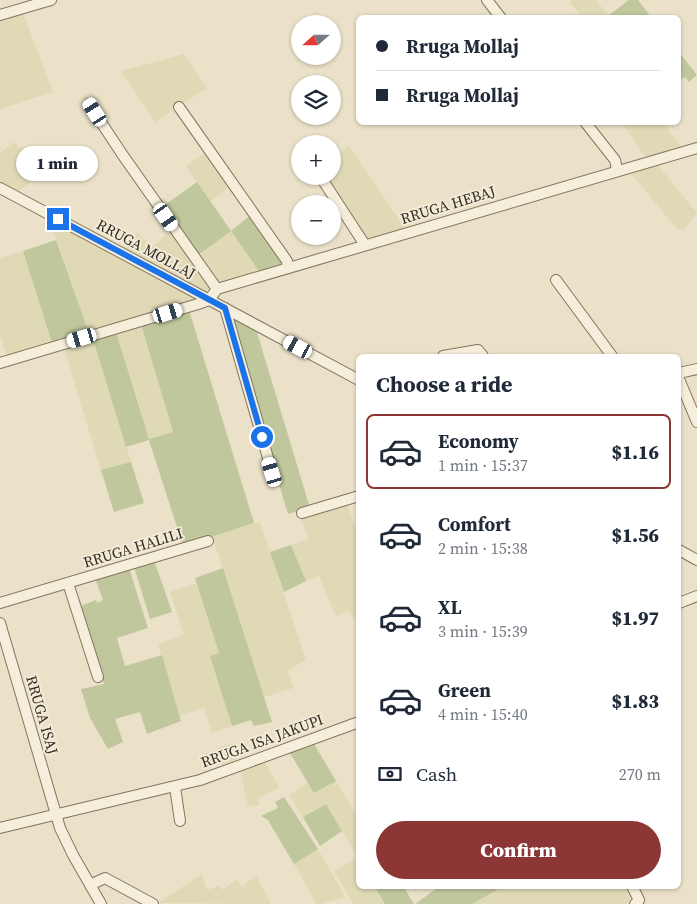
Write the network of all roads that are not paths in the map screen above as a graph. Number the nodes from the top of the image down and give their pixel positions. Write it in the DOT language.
graph roads {
  1 [pos="51,0"];
  2 [pos="487,0"];
  3 [pos="0,15"];
  4 [pos="499,15"];
  5 [pos="90,104"];
  6 [pos="179,107"];
  7 [pos="587,125"];
  8 [pos="697,148"];
  9 [pos="617,170"];
  10 [pos="326,185"];
  11 [pos="0,188"];
  12 [pos="366,245"];
  13 [pos="288,268"];
  14 [pos="556,280"];
  15 [pos="217,289"];
  16 [pos="209,300"];
  17 [pos="225,308"];
  18 [pos="455,354"];
  19 [pos="481,354"];
  20 [pos="611,354"];
  21 [pos="0,363"];
  22 [pos="697,369"];
  23 [pos="681,373"];
  24 [pos="356,378"];
  25 [pos="681,384"];
  26 [pos="697,422"];
  27 [pos="272,472"];
  28 [pos="356,497"];
  29 [pos="302,513"];
  30 [pos="208,542"];
  31 [pos="681,551"];
  32 [pos="697,560"];
  33 [pos="68,583"];
  34 [pos="697,596"];
  35 [pos="681,602"];
  36 [pos="0,603"];
  37 [pos="0,623"];
  38 [pos="98,677"];
  39 [pos="356,723"];
  40 [pos="175,787"];
  41 [pos="56,815"];
  42 [pos="180,821"];
  43 [pos="0,828"];
  44 [pos="90,885"];
  45 [pos="634,889"];
  46 [pos="102,904"];
  47 [pos="153,904"];
  48 [pos="636,904"];
  1 -- 3 [label="street"];
  2 -- 4 [label="street"];
  5 -- 15 [label="street"];
  6 -- 13 [label="street"];
  7 -- 9 [label="street"];
  8 -- 9 [label="street, RRUGA HEBAJ"];
  9 -- 12 [label="street, RRUGA HEBAJ"];
  10 -- 12 [label="street"];
  11 -- 16 [label="street, RRUGA MOLLAJ"];
  12 -- 13 [label="street, RRUGA HEBAJ"];
  13 -- 15 [label="street, RRUGA HEBAJ"];
  14 -- 20 [label="street"];
  15 -- 16 [label="street"];
  16 -- 17 [label="street, RRUGA MOLLAJ"];
  16 -- 21 [label="street"];
  17 -- 24 [label="street, RRUGA MOLLAJ"];
  17 -- 27 [label="street"];
  18 -- 19 [label="street"];
  22 -- 23 [label="street"];
  25 -- 26 [label="street"];
  28 -- 29 [label="street"];
  30 -- 33 [label="street, RRUGA HALILI"];
  31 -- 32 [label="street"];
  33 -- 36 [label="street, RRUGA HALILI"];
  33 -- 38 [label="street, RRUGA HALILI"];
  34 -- 35 [label="street"];
  37 -- 41 [label="street, RRUGA ISAJ"];
  39 -- 40 [label="street, RRUGA ISA JAKUPI"];
  40 -- 41 [label="street, RRUGA ISA JAKUPI"];
  40 -- 42 [label="street"];
  41 -- 43 [label="street, RRUGA ISA JAKUPI"];
  41 -- 44 [label="street, RRUGA ISAJ"];
  44 -- 46 [label="street, RRUGA ISAJ"];
  44 -- 47 [label="street"];
  45 -- 48 [label="street"];
}
